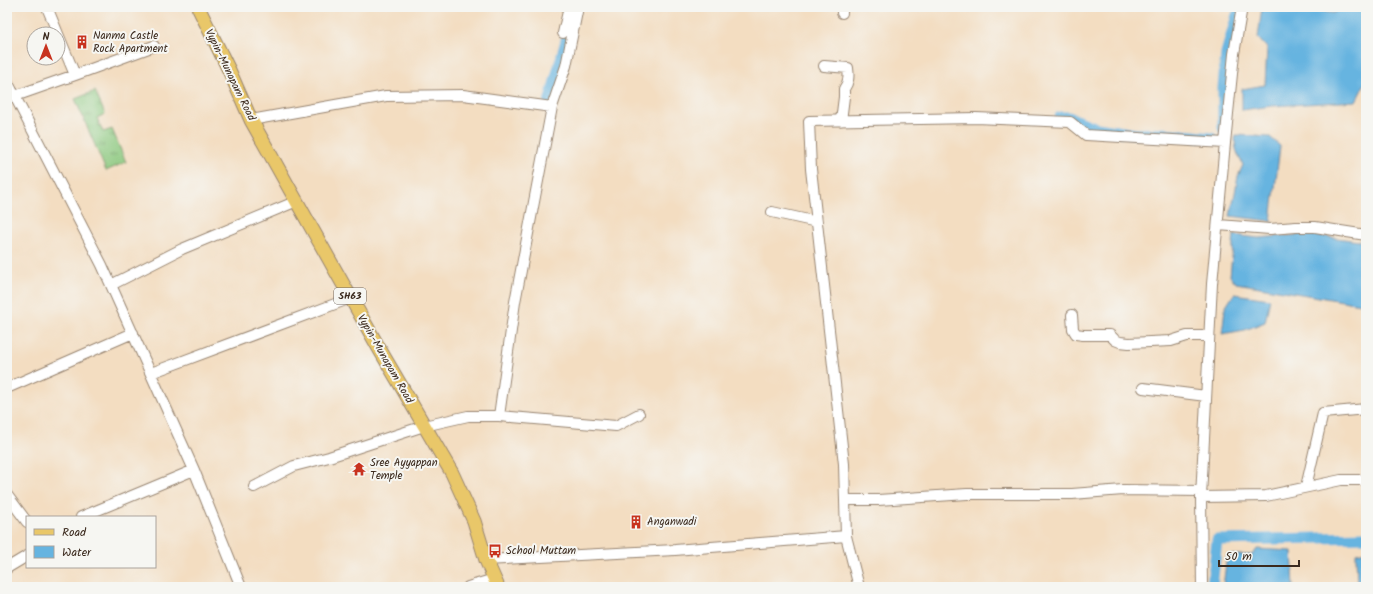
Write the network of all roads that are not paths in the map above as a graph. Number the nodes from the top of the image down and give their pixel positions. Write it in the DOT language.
graph roads {
  1 [pos="47,7"];
  2 [pos="198,7"];
  3 [pos="568,7"];
  4 [pos="578,7"];
  5 [pos="1242,7"];
  6 [pos="55,26"];
  7 [pos="563,33"];
  8 [pos="154,46"];
  9 [pos="66,53"];
  10 [pos="824,66"];
  11 [pos="75,75"];
  12 [pos="7,81"];
  13 [pos="15,96"];
  14 [pos="552,107"];
  15 [pos="251,120"];
  16 [pos="841,121"];
  17 [pos="1225,143"];
  18 [pos="297,201"];
  19 [pos="772,212"];
  20 [pos="817,222"];
  21 [pos="1218,225"];
  22 [pos="1366,234"];
  23 [pos="111,285"];
  24 [pos="351,298"];
  25 [pos="1072,315"];
  26 [pos="133,333"];
  27 [pos="1209,336"];
  28 [pos="150,373"];
  29 [pos="7,388"];
  30 [pos="1143,388"];
  31 [pos="1206,396"];
  32 [pos="1366,409"];
  33 [pos="639,414"];
  34 [pos="498,416"];
  35 [pos="424,426"];
  36 [pos="194,470"];
  37 [pos="1366,480"];
  38 [pos="254,487"];
  39 [pos="1306,487"];
  40 [pos="1201,494"];
  41 [pos="7,496"];
  42 [pos="845,500"];
  43 [pos="83,516"];
  44 [pos="26,521"];
  45 [pos="846,536"];
  46 [pos="26,557"];
  47 [pos="486,560"];
  48 [pos="7,568"];
  49 [pos="496,583"];
  50 [pos="241,587"];
  51 [pos="468,587"];
  52 [pos="859,587"];
  53 [pos="1202,587"];
  1 -- 6 [label="street"];
  2 -- 15 [label="main road, Vypin-Munapam Road / SH63"];
  3 -- 7 [label="street"];
  4 -- 14 [label="street"];
  5 -- 17 [label="street"];
  8 -- 11 [label="street"];
  9 -- 11 [label="street"];
  10 -- 16 [label="street"];
  11 -- 13 [label="street"];
  12 -- 13 [label="street"];
  13 -- 23 [label="street"];
  14 -- 15 [label="street"];
  14 -- 34 [label="street"];
  15 -- 18 [label="main road, Vypin-Munapam Road / SH63"];
  16 -- 17 [label="street"];
  16 -- 20 [label="street"];
  17 -- 21 [label="street"];
  18 -- 23 [label="street"];
  18 -- 24 [label="main road, Vypin-Munapam Road / SH63"];
  19 -- 20 [label="street"];
  20 -- 42 [label="street"];
  21 -- 22 [label="street"];
  21 -- 27 [label="street"];
  23 -- 26 [label="street"];
  24 -- 28 [label="street"];
  24 -- 35 [label="main road, Vypin-Munapam Road / SH63"];
  25 -- 27 [label="street"];
  26 -- 28 [label="street"];
  26 -- 29 [label="street"];
  27 -- 31 [label="street"];
  28 -- 36 [label="street"];
  30 -- 31 [label="street"];
  31 -- 40 [label="street"];
  32 -- 39 [label="street"];
  33 -- 34 [label="street"];
  34 -- 35 [label="street"];
  35 -- 38 [label="street"];
  35 -- 47 [label="main road, Vypin-Munapam Road / SH63"];
  36 -- 43 [label="street"];
  36 -- 50 [label="street"];
  37 -- 39 [label="street"];
  39 -- 40 [label="street"];
  40 -- 42 [label="street"];
  40 -- 53 [label="street"];
  41 -- 44 [label="street"];
  42 -- 45 [label="street"];
  45 -- 47 [label="street"];
  45 -- 52 [label="street"];
  46 -- 48 [label="street"];
  47 -- 49 [label="main road, Vypin-Munapam Road / SH63"];
  49 -- 51 [label="street"];
}
